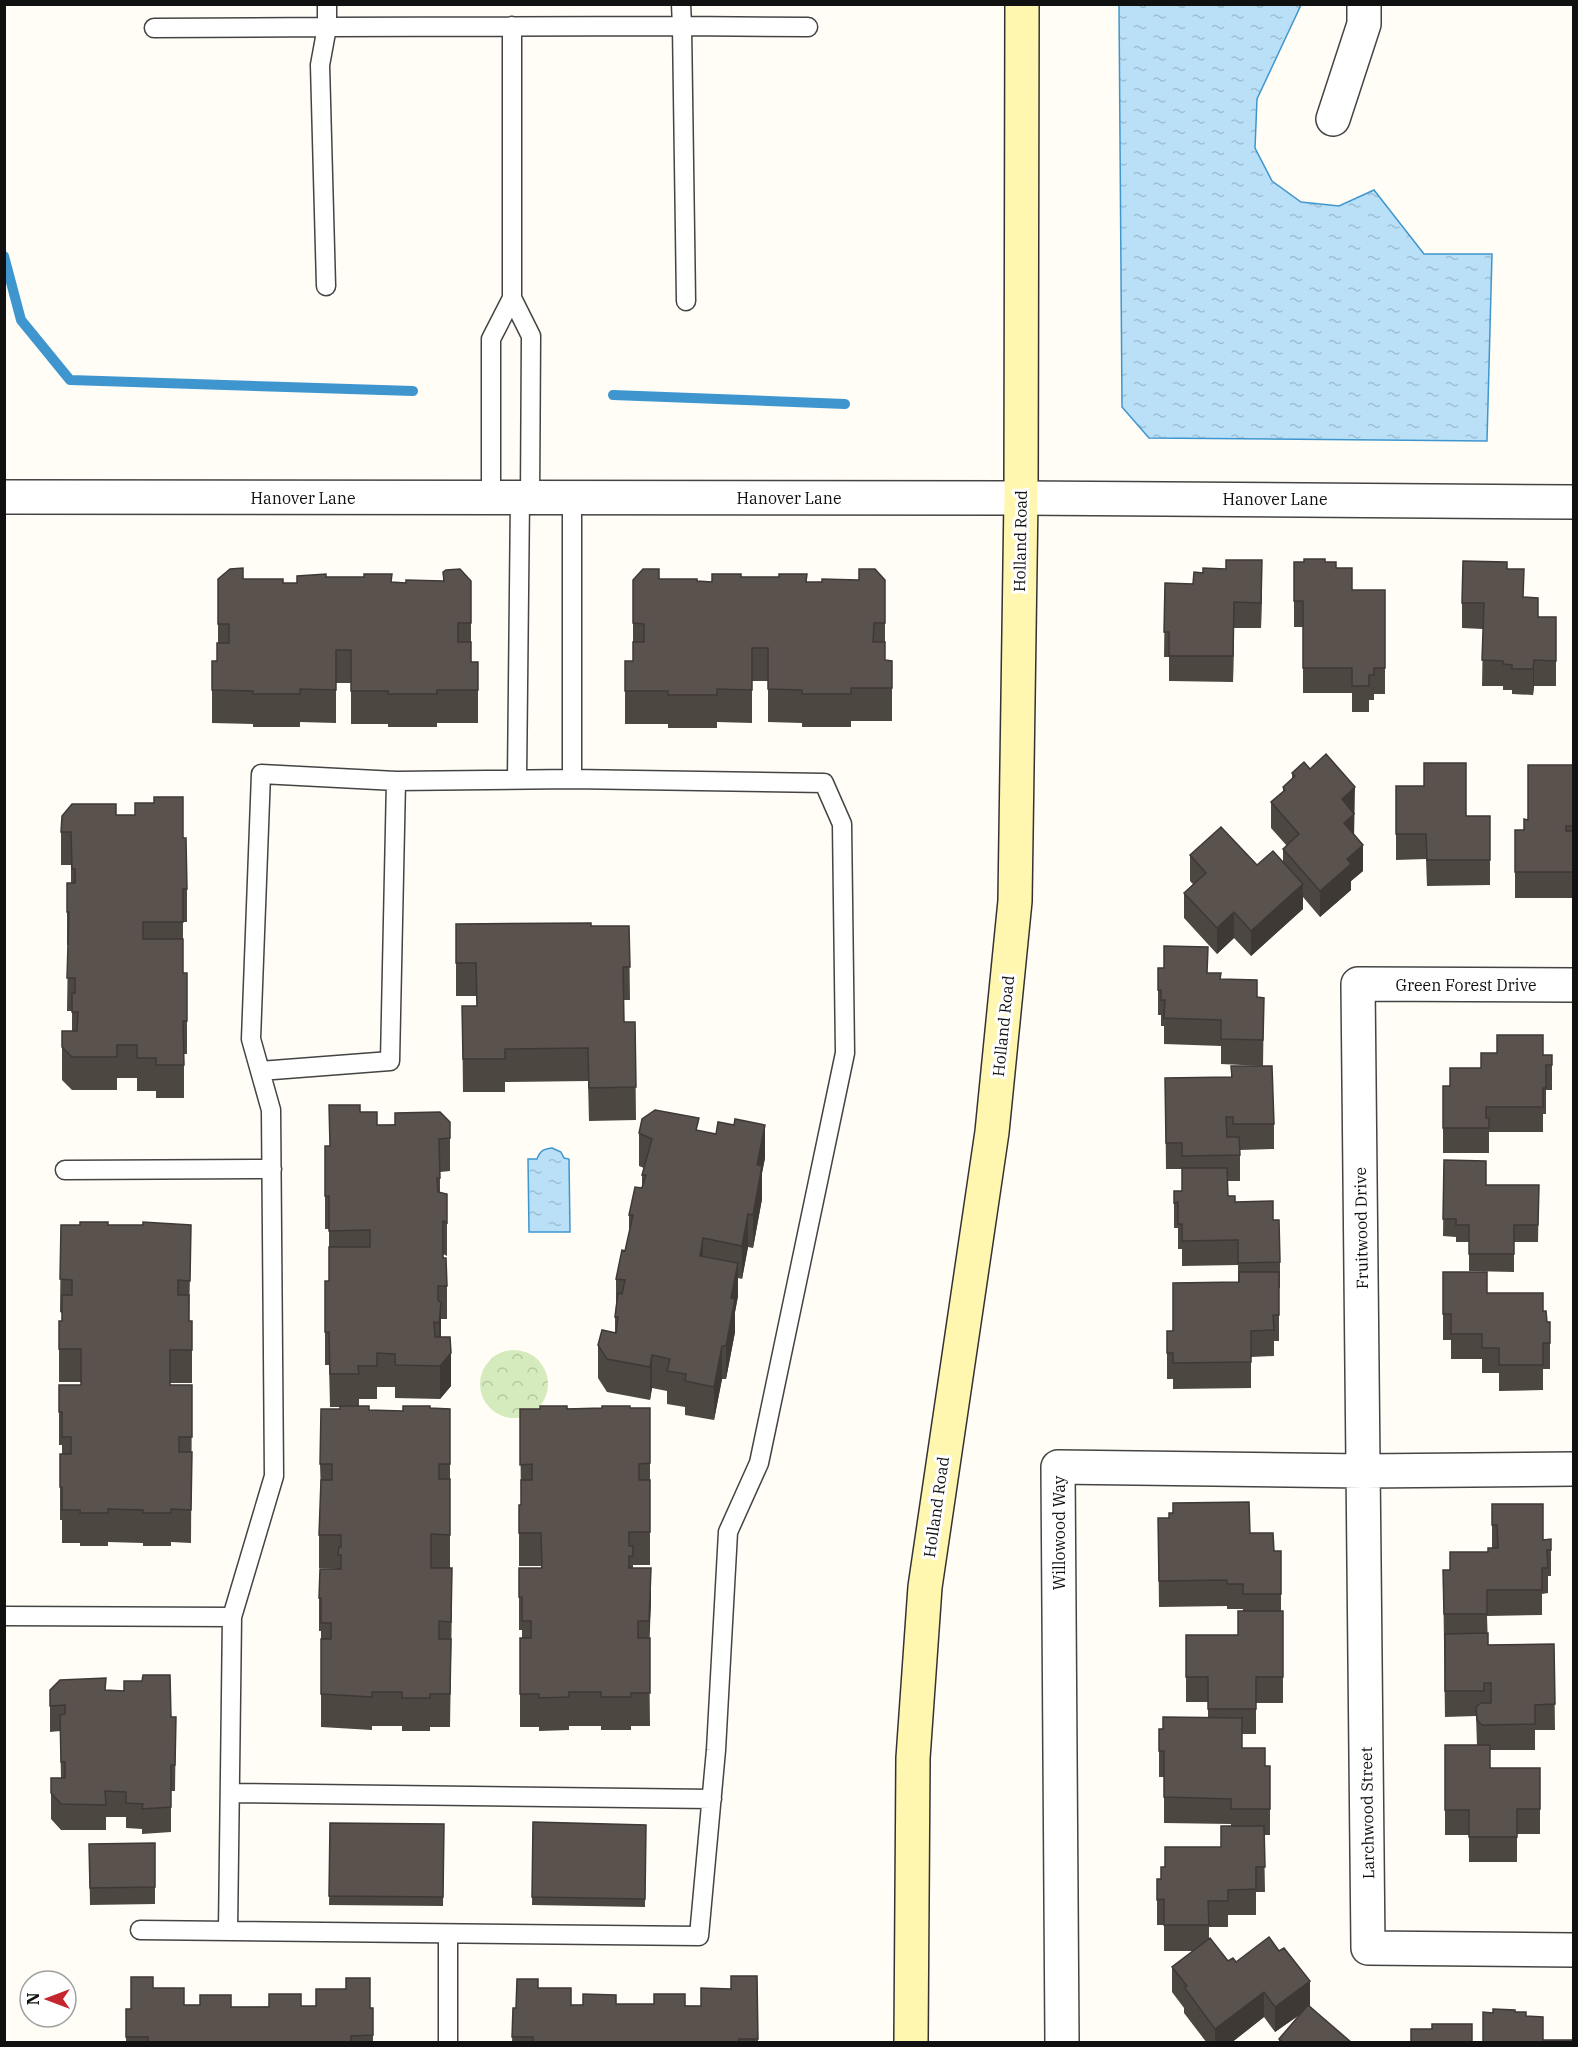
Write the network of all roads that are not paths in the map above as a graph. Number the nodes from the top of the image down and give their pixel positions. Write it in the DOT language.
graph roads {
  1 [pos="327,4"];
  2 [pos="681,4"];
  3 [pos="1022,4"];
  4 [pos="1364,4"];
  5 [pos="512,26"];
  6 [pos="682,26"];
  7 [pos="327,27"];
  8 [pos="808,27"];
  9 [pos="154,28"];
  10 [pos="1333,119"];
  11 [pos="326,286"];
  12 [pos="512,298"];
  13 [pos="686,301"];
  14 [pos="4,497"];
  15 [pos="514,498"];
  16 [pos="572,498"];
  17 [pos="1021,498"];
  18 [pos="1574,501"];
  19 [pos="517,779"];
  20 [pos="572,779"];
  21 [pos="396,781"];
  22 [pos="1358,984"];
  23 [pos="1574,985"];
  24 [pos="260,1071"];
  25 [pos="272,1169"];
  26 [pos="65,1170"];
  27 [pos="1574,1470"];
  28 [pos="1363,1471"];
  29 [pos="4,1616"];
  30 [pos="232,1617"];
  31 [pos="230,1793"];
  32 [pos="712,1799"];
  33 [pos="140,1930"];
  34 [pos="228,1931"];
  35 [pos="448,1934"];
  36 [pos="1574,1950"];
  37 [pos="448,2043"];
  38 [pos="911,2043"];
  39 [pos="1062,2043"];
  1 -- 7 [label="lane"];
  2 -- 6 [label="lane"];
  3 -- 17 [label="main road, Holland Road"];
  4 -- 10 [label="street"];
  5 -- 6 [label="lane"];
  5 -- 7 [label="lane"];
  5 -- 12 [label="lane"];
  6 -- 8 [label="lane"];
  6 -- 13 [label="lane"];
  7 -- 9 [label="lane"];
  7 -- 11 [label="lane"];
  12 -- 15 [label="lane"];
  12 -- 15 [label="lane"];
  14 -- 15 [label="street, Hanover Lane"];
  15 -- 16 [label="street, Hanover Lane"];
  15 -- 19 [label="lane"];
  16 -- 17 [label="street, Hanover Lane"];
  16 -- 20 [label="lane"];
  17 -- 18 [label="street, Hanover Lane"];
  17 -- 38 [label="main road, Holland Road"];
  19 -- 20 [label="lane"];
  19 -- 21 [label="lane"];
  20 -- 32 [label="lane"];
  21 -- 24 [label="lane"];
  21 -- 24 [label="lane"];
  22 -- 23 [label="street, Green Forest Drive"];
  22 -- 28 [label="street, Fruitwood Drive"];
  24 -- 25 [label="lane"];
  25 -- 26 [label="lane"];
  25 -- 30 [label="lane"];
  27 -- 28 [label="street, Willowood Way"];
  28 -- 36 [label="street, Larchwood Street"];
  28 -- 39 [label="street, Willowood Way"];
  29 -- 30 [label="lane"];
  30 -- 31 [label="lane"];
  31 -- 32 [label="lane"];
  31 -- 34 [label="lane"];
  32 -- 35 [label="lane"];
  33 -- 34 [label="lane"];
  34 -- 35 [label="lane"];
  35 -- 37 [label="lane"];
}
